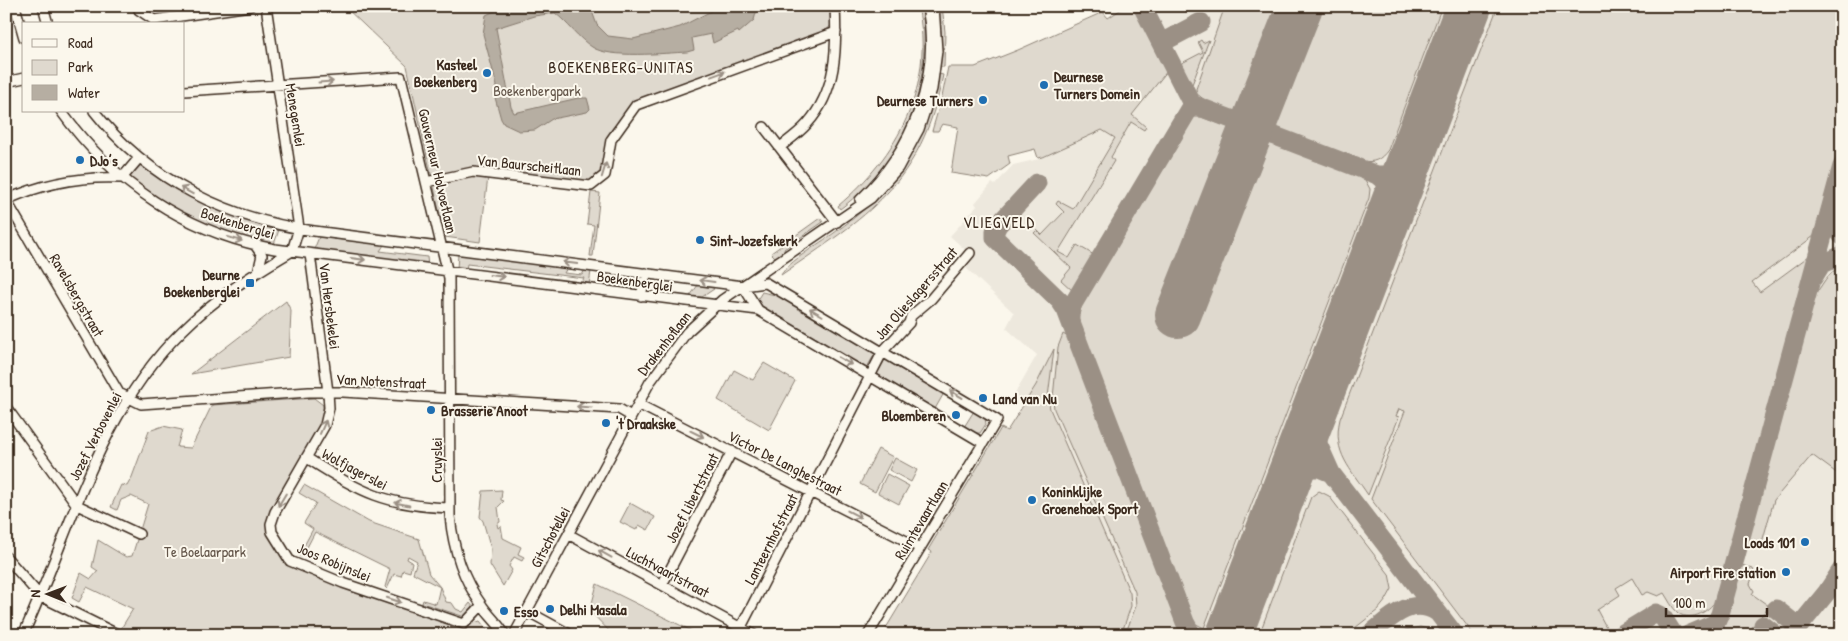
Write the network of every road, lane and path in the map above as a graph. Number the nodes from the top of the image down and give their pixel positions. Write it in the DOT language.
graph roads {
  1 [pos="15,6"];
  2 [pos="43,6"];
  3 [pos="138,6"];
  4 [pos="250,6"];
  5 [pos="266,6"];
  6 [pos="835,6"];
  7 [pos="927,6"];
  8 [pos="934,6"];
  9 [pos="47,22"];
  10 [pos="22,31"];
  11 [pos="836,32"];
  12 [pos="22,78"];
  13 [pos="6,82"];
  14 [pos="277,85"];
  15 [pos="185,91"];
  16 [pos="61,112"];
  17 [pos="95,112"];
  18 [pos="764,127"];
  19 [pos="780,147"];
  20 [pos="138,156"];
  21 [pos="101,160"];
  22 [pos="114,172"];
  23 [pos="96,177"];
  24 [pos="122,178"];
  25 [pos="426,182"];
  26 [pos="6,200"];
  27 [pos="838,222"];
  28 [pos="299,228"];
  29 [pos="254,245"];
  30 [pos="441,246"];
  31 [pos="292,251"];
  32 [pos="970,253"];
  33 [pos="310,254"];
  34 [pos="448,270"];
  35 [pos="258,272"];
  36 [pos="646,273"];
  37 [pos="743,286"];
  38 [pos="641,296"];
  39 [pos="715,305"];
  40 [pos="758,310"];
  41 [pos="883,351"];
  42 [pos="870,375"];
  43 [pos="328,392"];
  44 [pos="129,397"];
  45 [pos="450,398"];
  46 [pos="638,404"];
  47 [pos="6,407"];
  48 [pos="631,416"];
  49 [pos="997,420"];
  50 [pos="983,443"];
  51 [pos="732,451"];
  52 [pos="611,452"];
  53 [pos="307,458"];
  54 [pos="810,492"];
  55 [pos="77,505"];
  56 [pos="450,508"];
  57 [pos="139,534"];
  58 [pos="568,534"];
  59 [pos="920,548"];
  60 [pos="6,557"];
  61 [pos="662,585"];
  62 [pos="40,596"];
  63 [pos="482,605"];
  64 [pos="527,611"];
  65 [pos="739,631"];
  66 [pos="117,634"];
  67 [pos="23,635"];
  68 [pos="505,635"];
  69 [pos="514,635"];
  70 [pos="571,635"];
  71 [pos="754,635"];
  72 [pos="868,635"];
  1 -- 10 [label="street"];
  2 -- 9 [label="street"];
  3 -- 4 [label="street"];
  5 -- 14 [label="street, Menegemlei"];
  6 -- 11 [label="street"];
  7 -- 27 [label="street, Drakenhoflaan"];
  8 -- 27 [label="street, Drakenhoflaan"];
  11 -- 19 [label="street"];
  25 -- 11 [label="street, Van Baurscheitlaan, one-way"];
  12 -- 13 [label="street"];
  14 -- 15 [label="street"];
  14 -- 25 [label="street, Gouverneur Holvoetlaan, one-way"];
  14 -- 28 [label="street, Menegemlei"];
  16 -- 21 [label="street, Boekenberglei"];
  17 -- 20 [label="street, Boekenberglei"];
  18 -- 19 [label="street"];
  19 -- 27 [label="street"];
  20 -- 22 [label="street"];
  20 -- 24 [label="street"];
  28 -- 20 [label="street, Boekenberglei, one-way"];
  21 -- 22 [label="street, Boekenberglei"];
  21 -- 23 [label="street"];
  22 -- 23 [label="street"];
  22 -- 24 [label="street, Boekenberglei"];
  23 -- 24 [label="street"];
  23 -- 26 [label="street"];
  24 -- 29 [label="street, Boekenberglei, one-way"];
  25 -- 30 [label="street, Gouverneur Holvoetlaan"];
  26 -- 44 [label="street, Ravelsbergstraat"];
  27 -- 37 [label="street, Drakenhoflaan"];
  28 -- 30 [label="street, Boekenberglei"];
  28 -- 31 [label="street"];
  29 -- 31 [label="street, Boekenberglei"];
  29 -- 35 [label="street"];
  30 -- 34 [label="street"];
  36 -- 30 [label="street, Boekenberglei, one-way"];
  31 -- 33 [label="street, Boekenberglei"];
  31 -- 35 [label="street, Jozef Verbovenlei"];
  32 -- 41 [label="street, Jan Olieslagersstraat"];
  33 -- 34 [label="street, Boekenberglei, one-way"];
  33 -- 43 [label="street, Van Hersbekelei"];
  34 -- 38 [label="street, Boekenberglei, one-way"];
  34 -- 45 [label="street, Cruyslei"];
  35 -- 44 [label="street, Jozef Verbovenlei"];
  37 -- 36 [label="street, Boekenberglei, one-way"];
  36 -- 38 [label="street"];
  37 -- 39 [label="street, Drakenhoflaan"];
  37 -- 40 [label="street, Boekenberglei"];
  41 -- 37 [label="street, Boekenberglei, one-way"];
  38 -- 39 [label="street, Boekenberglei"];
  39 -- 40 [label="street, Boekenberglei"];
  39 -- 46 [label="street, Drakenhoflaan"];
  40 -- 42 [label="street, Boekenberglei, one-way"];
  41 -- 42 [label="street, Jan Olieslagersstraat"];
  49 -- 41 [label="street, Boekenberglei, one-way"];
  42 -- 50 [label="street, Boekenberglei"];
  42 -- 54 [label="street, Lanteernhofstraat"];
  43 -- 44 [label="street, Van Notenstraat"];
  43 -- 45 [label="street, Van Notenstraat"];
  53 -- 43 [label="street, Joos Robijnslei, one-way"];
  44 -- 55 [label="street, Jozef Verbovenlei"];
  48 -- 45 [label="street, Van Notenstraat, one-way"];
  45 -- 56 [label="street, Cruyslei"];
  46 -- 48 [label="street, Drakenhoflaan"];
  46 -- 51 [label="street, Victor De Langhestraat, one-way"];
  47 -- 55 [label="street"];
  48 -- 52 [label="street, Drakenhoflaan"];
  49 -- 50 [label="street, Ruimtevaartlaan"];
  50 -- 59 [label="street, Ruimtevaartlaan"];
  51 -- 54 [label="street, Victor De Langhestraat"];
  51 -- 61 [label="street, Jozef Libertstraat"];
  52 -- 58 [label="street, Gitschotellei"];
  56 -- 53 [label="street, Wolfjagerslei, one-way"];
  53 -- 63 [label="street, Joos Robijnslei, one-way"];
  54 -- 59 [label="street, Victor De Langhestraat, one-way"];
  54 -- 65 [label="street, Lanteernhofstraat"];
  55 -- 57 [label="street"];
  55 -- 62 [label="street, Jozef Verbovenlei"];
  56 -- 63 [label="street, Cruyslei"];
  61 -- 58 [label="street, Luchtvaartstraat, one-way"];
  58 -- 64 [label="street, Gitschotellei"];
  59 -- 72 [label="street, Ruimtevaartlaan"];
  60 -- 62 [label="street"];
  61 -- 65 [label="street, Luchtvaartstraat"];
  62 -- 66 [label="street"];
  62 -- 67 [label="street, Jozef Verbovenlei"];
  63 -- 68 [label="street, Cruyslei"];
  64 -- 69 [label="street, Gitschotellei"];
  64 -- 70 [label="street"];
  65 -- 71 [label="street, Luchtvaartstraat"];
}
